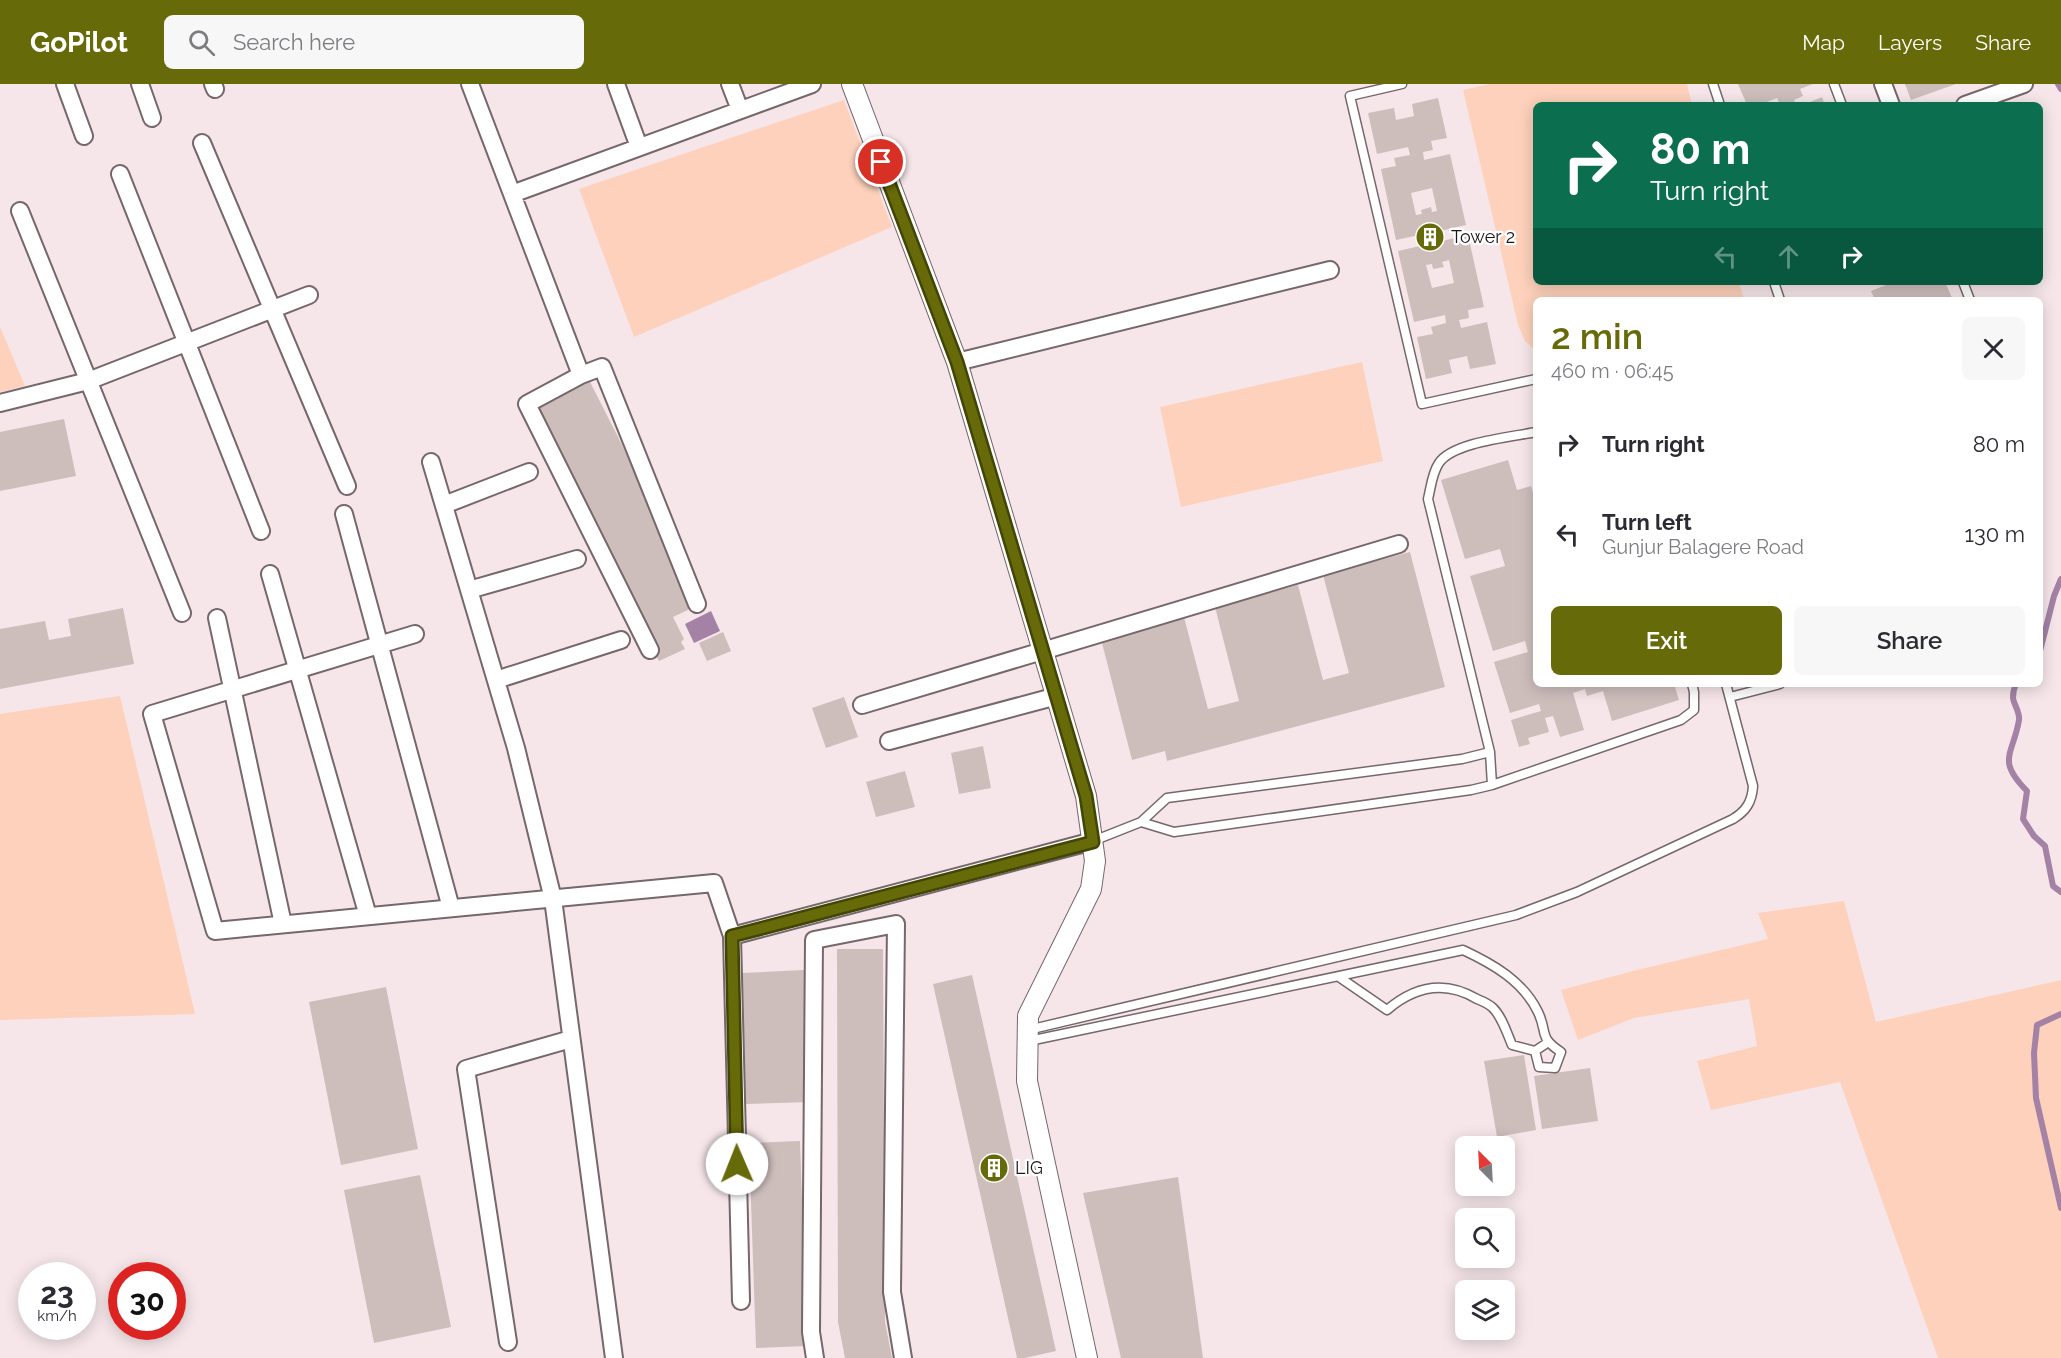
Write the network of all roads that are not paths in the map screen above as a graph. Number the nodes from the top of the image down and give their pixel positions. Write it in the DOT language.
graph roads {
  1 [pos="65,84"];
  2 [pos="140,84"];
  3 [pos="470,84"];
  4 [pos="616,84"];
  5 [pos="730,84"];
  6 [pos="812,84"];
  7 [pos="852,84"];
  8 [pos="1402,84"];
  9 [pos="1713,84"];
  10 [pos="1834,84"];
  11 [pos="1883,84"];
  12 [pos="2024,84"];
  13 [pos="1719,102"];
  14 [pos="1841,102"];
  15 [pos="1890,102"];
  16 [pos="1973,102"];
  17 [pos="740,110"];
  18 [pos="152,118"];
  19 [pos="84,136"];
  20 [pos="202,143"];
  21 [pos="639,147"];
  22 [pos="120,174"];
  23 [pos="512,194"];
  24 [pos="20,211"];
  25 [pos="1330,270"];
  26 [pos="309,295"];
  27 [pos="272,309"];
  28 [pos="186,342"];
  29 [pos="957,362"];
  30 [pos="581,375"];
  31 [pos="1533,380"];
  32 [pos="87,381"];
  33 [pos="0,403"];
  34 [pos="1533,433"];
  35 [pos="431,462"];
  36 [pos="529,472"];
  37 [pos="347,486"];
  38 [pos="444,505"];
  39 [pos="344,514"];
  40 [pos="261,531"];
  41 [pos="1399,544"];
  42 [pos="577,559"];
  43 [pos="270,574"];
  44 [pos="469,590"];
  45 [pos="697,604"];
  46 [pos="182,613"];
  47 [pos="217,618"];
  48 [pos="415,634"];
  49 [pos="621,640"];
  50 [pos="380,645"];
  51 [pos="650,650"];
  52 [pos="1044,652"];
  53 [pos="297,670"];
  54 [pos="496,680"];
  55 [pos="1693,687"];
  56 [pos="1727,687"];
  57 [pos="1768,687"];
  58 [pos="232,690"];
  59 [pos="1057,696"];
  60 [pos="1730,697"];
  61 [pos="862,705"];
  62 [pos="889,741"];
  63 [pos="1490,752"];
  64 [pos="1492,785"];
  65 [pos="1141,822"];
  66 [pos="1093,842"];
  67 [pos="553,898"];
  68 [pos="451,908"];
  69 [pos="368,916"];
  70 [pos="283,924"];
  71 [pos="732,936"];
  72 [pos="1339,977"];
  73 [pos="1027,1036"];
  74 [pos="572,1039"];
  75 [pos="1547,1043"];
  76 [pos="1535,1052"];
  77 [pos="741,1301"];
  78 [pos="508,1342"];
  79 [pos="614,1358"];
  80 [pos="815,1358"];
  81 [pos="903,1358"];
  82 [pos="1087,1358"];
  1 -- 19 [label="street"];
  2 -- 18 [label="street"];
  3 -- 23 [label="street"];
  4 -- 21 [label="street"];
  5 -- 17 [label="street"];
  6 -- 17 [label="street"];
  7 -- 29 [label="street"];
  8 -- 31 [label="lane"];
  9 -- 13 [label="lane"];
  10 -- 14 [label="lane"];
  11 -- 15 [label="street"];
  12 -- 16 [label="street"];
  17 -- 21 [label="street"];
  20 -- 27 [label="street"];
  21 -- 23 [label="street"];
  22 -- 28 [label="street"];
  23 -- 30 [label="street"];
  24 -- 32 [label="street"];
  25 -- 29 [label="street"];
  26 -- 27 [label="street"];
  27 -- 28 [label="street"];
  27 -- 37 [label="street"];
  28 -- 32 [label="street"];
  28 -- 40 [label="street"];
  29 -- 52 [label="street"];
  30 -- 45 [label="street"];
  30 -- 51 [label="street"];
  32 -- 33 [label="street"];
  32 -- 46 [label="street"];
  34 -- 63 [label="lane"];
  35 -- 38 [label="street"];
  36 -- 38 [label="street"];
  38 -- 44 [label="street"];
  39 -- 50 [label="street"];
  41 -- 52 [label="street"];
  42 -- 44 [label="street"];
  43 -- 53 [label="street"];
  44 -- 54 [label="street"];
  47 -- 58 [label="street"];
  48 -- 50 [label="street"];
  49 -- 54 [label="street"];
  50 -- 53 [label="street"];
  50 -- 68 [label="street"];
  52 -- 59 [label="street"];
  52 -- 61 [label="street"];
  53 -- 58 [label="street"];
  53 -- 69 [label="street"];
  54 -- 67 [label="street"];
  55 -- 64 [label="lane"];
  56 -- 60 [label="lane"];
  57 -- 60 [label="lane"];
  58 -- 70 [label="street"];
  58 -- 70 [label="street"];
  59 -- 62 [label="street"];
  59 -- 66 [label="street"];
  60 -- 73 [label="lane"];
  63 -- 64 [label="lane"];
  63 -- 65 [label="lane"];
  64 -- 65 [label="lane"];
  65 -- 66 [label="lane"];
  66 -- 71 [label="street"];
  66 -- 73 [label="street"];
  67 -- 68 [label="street"];
  67 -- 71 [label="street"];
  67 -- 74 [label="street"];
  68 -- 69 [label="street"];
  69 -- 70 [label="street"];
  71 -- 77 [label="street"];
  72 -- 73 [label="lane"];
  72 -- 75 [label="lane"];
  72 -- 76 [label="lane"];
  73 -- 82 [label="street"];
  74 -- 78 [label="street"];
  74 -- 79 [label="street"];
  75 -- 76 [label="lane"];
  75 -- 76 [label="lane"];
  80 -- 81 [label="street"];
}
